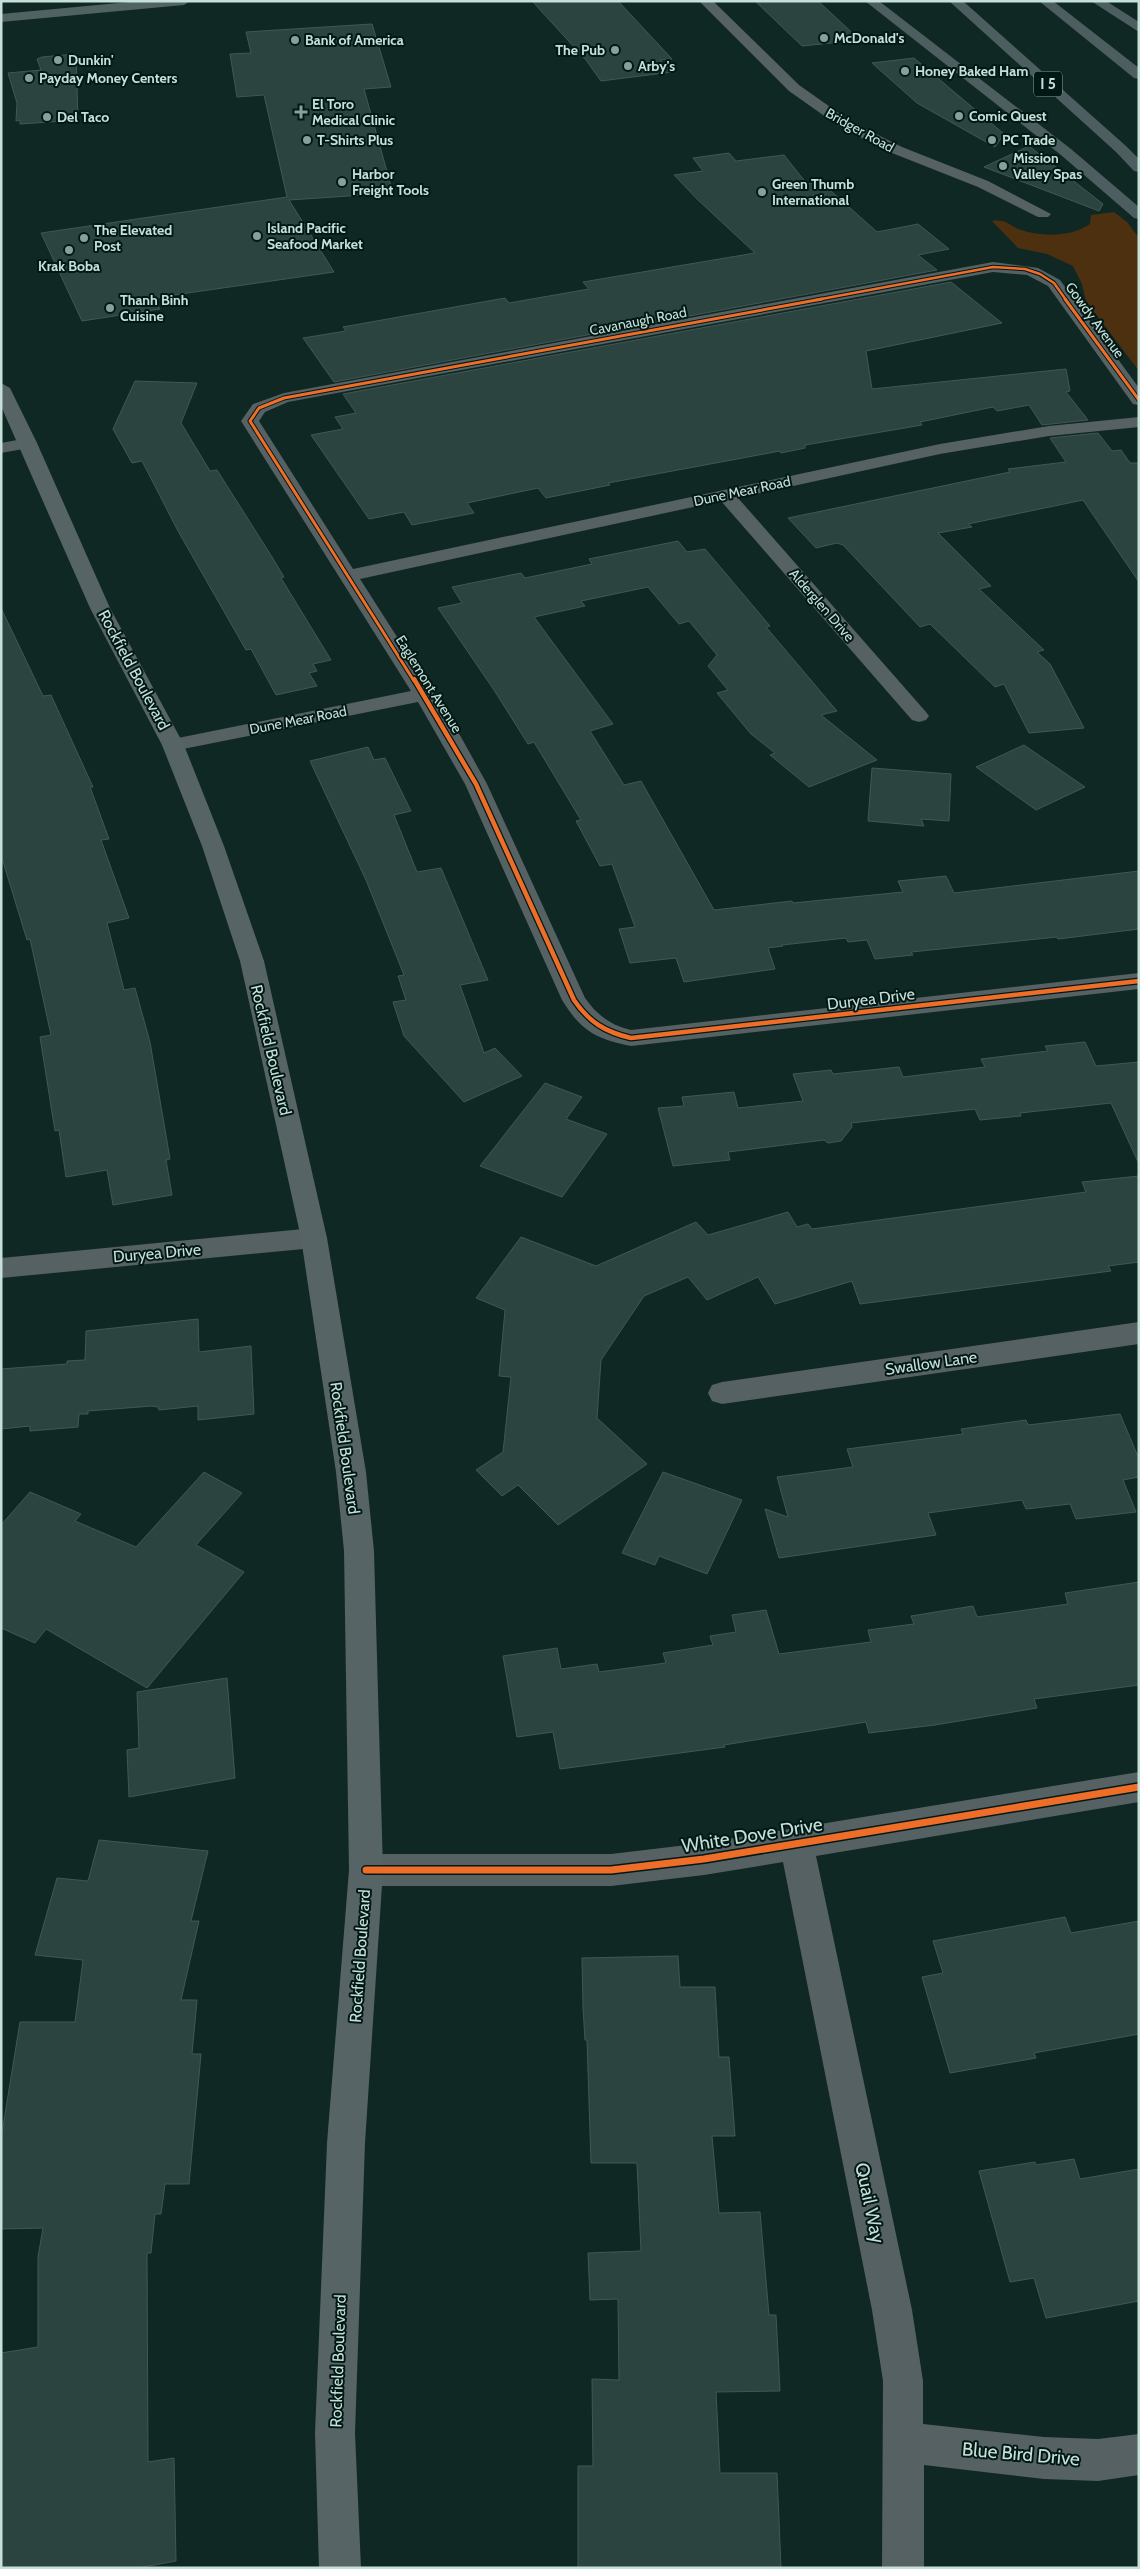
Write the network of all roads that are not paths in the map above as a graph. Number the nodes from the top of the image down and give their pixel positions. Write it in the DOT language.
graph roads {
  1 [pos="184,1"];
  2 [pos="705,1"];
  3 [pos="871,1"];
  4 [pos="955,1"];
  5 [pos="1045,1"];
  6 [pos="1097,1"];
  7 [pos="110,8"];
  8 [pos="1,18"];
  9 [pos="1139,28"];
  10 [pos="2,32"];
  11 [pos="1139,75"];
  12 [pos="1139,168"];
  13 [pos="1043,214"];
  14 [pos="1139,215"];
  15 [pos="1022,268"];
  16 [pos="1,388"];
  17 [pos="1139,400"];
  18 [pos="259,408"];
  19 [pos="1139,422"];
  20 [pos="28,443"];
  21 [pos="1,448"];
  22 [pos="725,494"];
  23 [pos="347,576"];
  24 [pos="423,695"];
  25 [pos="919,716"];
  26 [pos="174,745"];
  27 [pos="1139,981"];
  28 [pos="607,1032"];
  29 [pos="314,1238"];
  30 [pos="1,1268"];
  31 [pos="1139,1333"];
  32 [pos="722,1393"];
  33 [pos="1139,1787"];
  34 [pos="796,1844"];
  35 [pos="366,1870"];
  36 [pos="904,2442"];
  37 [pos="1139,2454"];
  38 [pos="340,2568"];
  39 [pos="903,2568"];
  1 -- 7 [label="main road"];
  2 -- 13 [label="street, Bridger Road"];
  3 -- 14 [label="highway"];
  4 -- 12 [label="highway, I 5"];
  5 -- 11 [label="highway"];
  6 -- 9 [label="highway"];
  7 -- 8 [label="main road"];
  7 -- 10 [label="main road"];
  15 -- 17 [label="street, Gowdy Avenue"];
  15 -- 18 [label="street, Cavanaugh Road"];
  16 -- 20 [label="main road, Rockfield Boulevard"];
  18 -- 23 [label="street, Eaglemont Avenue"];
  19 -- 22 [label="street, Dune Mear Road"];
  20 -- 21 [label="street"];
  20 -- 26 [label="main road, Rockfield Boulevard"];
  22 -- 23 [label="street, Dune Mear Road"];
  22 -- 25 [label="street, Alderglen Drive"];
  23 -- 24 [label="street, Eaglemont Avenue"];
  24 -- 26 [label="street, Dune Mear Road"];
  24 -- 28 [label="street, Eaglemont Avenue"];
  26 -- 29 [label="main road, Rockfield Boulevard"];
  27 -- 28 [label="street, Duryea Drive"];
  29 -- 30 [label="street, Duryea Drive"];
  29 -- 35 [label="main road, Rockfield Boulevard"];
  31 -- 32 [label="street, Swallow Lane"];
  33 -- 34 [label="street, White Dove Drive"];
  34 -- 35 [label="street, White Dove Drive"];
  34 -- 36 [label="street, Quail Way"];
  35 -- 38 [label="main road, Rockfield Boulevard"];
  36 -- 37 [label="street, Blue Bird Drive"];
  36 -- 39 [label="street, Quail Way"];
}
